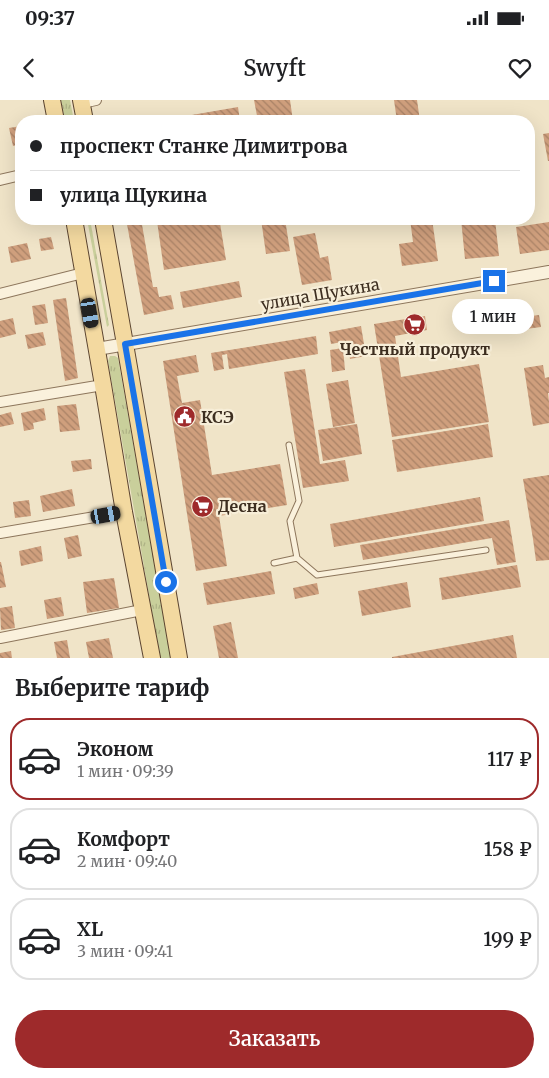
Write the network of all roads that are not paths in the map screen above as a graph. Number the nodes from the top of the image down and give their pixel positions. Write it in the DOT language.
graph roads {
  1 [pos="52,100"];
  2 [pos="86,101"];
  3 [pos="55,115"];
  4 [pos="85,115"];
  5 [pos="15,176"];
  6 [pos="0,180"];
  7 [pos="75,225"];
  8 [pos="104,225"];
  9 [pos="549,272"];
  10 [pos="84,274"];
  11 [pos="0,294"];
  12 [pos="125,344"];
  13 [pos="96,348"];
  14 [pos="103,384"];
  15 [pos="0,402"];
  16 [pos="289,445"];
  17 [pos="124,512"];
  18 [pos="0,533"];
  19 [pos="486,550"];
  20 [pos="297,558"];
  21 [pos="274,563"];
  22 [pos="142,610"];
  23 [pos="0,638"];
  24 [pos="152,658"];
  25 [pos="179,658"];
  1 -- 3 [label="main road"];
  2 -- 4 [label="main road"];
  5 -- 6 [label="street"];
  7 -- 10 [label="main road"];
  8 -- 12 [label="main road"];
  9 -- 12 [label="street, улица Щукина"];
  10 -- 11 [label="street"];
  10 -- 13 [label="main road"];
  12 -- 13 [label="street, улица Щукина"];
  12 -- 25 [label="main road"];
  13 -- 14 [label="main road"];
  14 -- 15 [label="street"];
  14 -- 17 [label="main road"];
  16 -- 20 [label="lane"];
  17 -- 18 [label="street"];
  17 -- 22 [label="main road"];
  19 -- 20 [label="lane"];
  20 -- 21 [label="lane"];
  22 -- 23 [label="street"];
  22 -- 24 [label="main road"];
}
